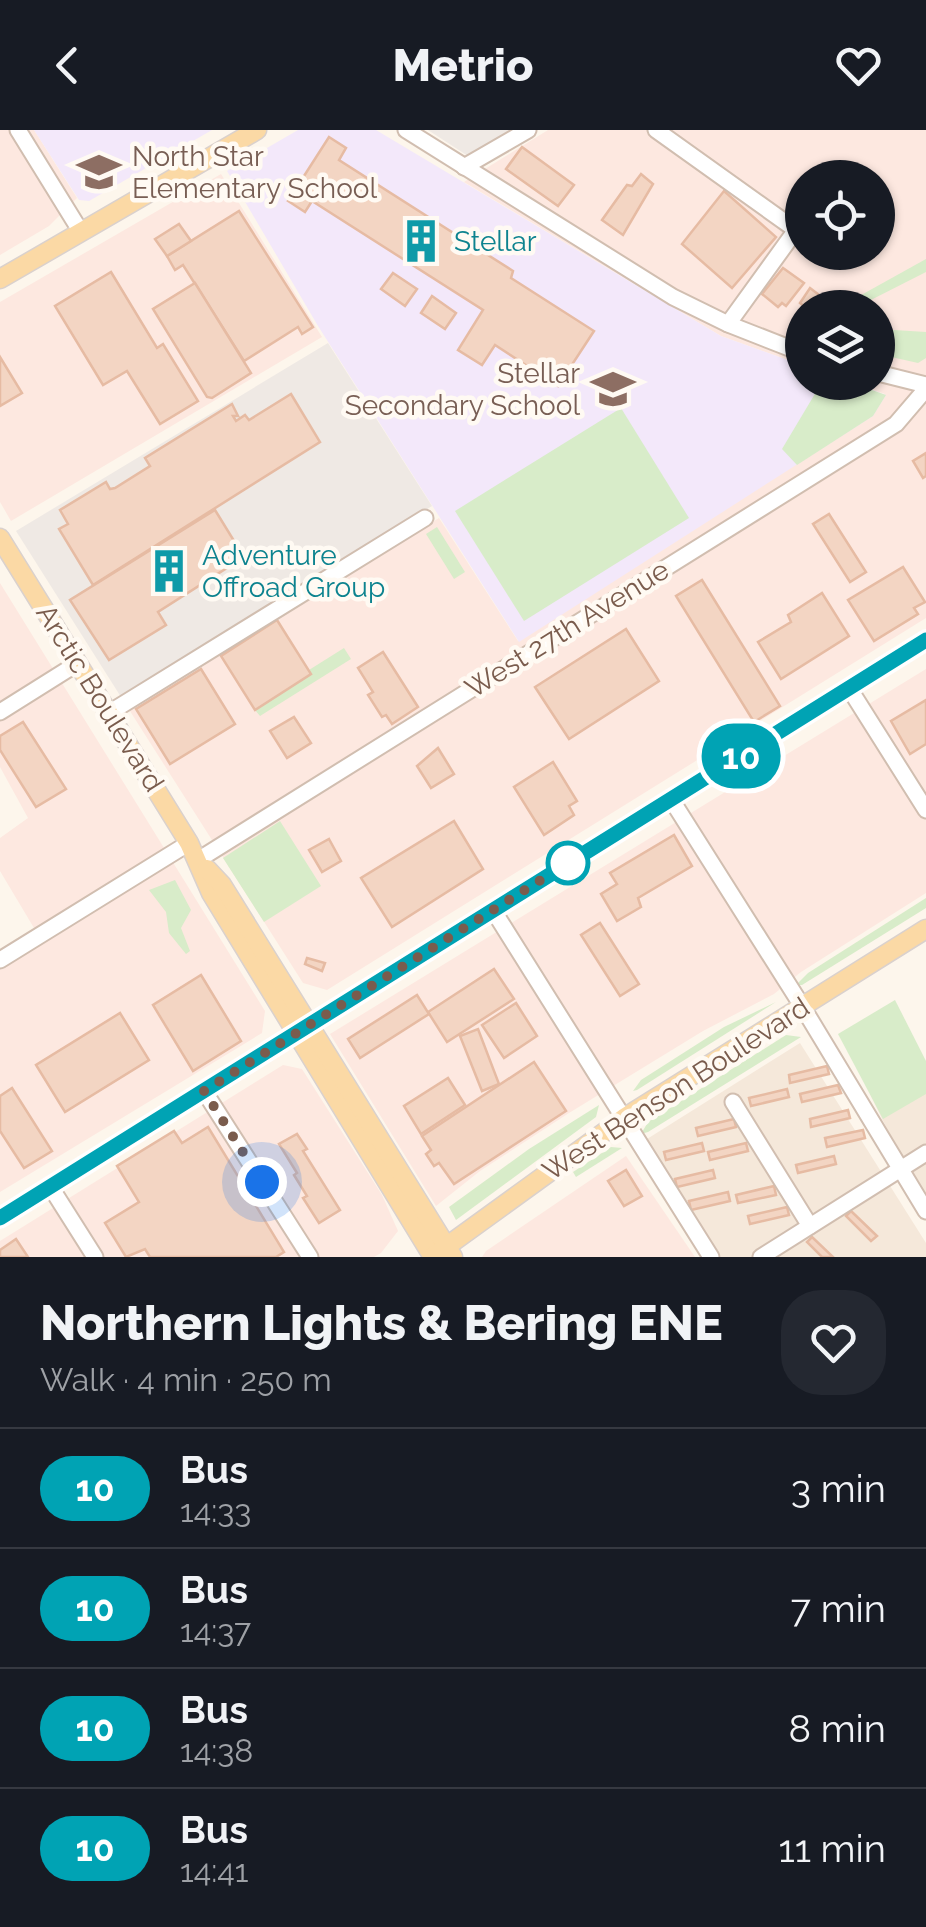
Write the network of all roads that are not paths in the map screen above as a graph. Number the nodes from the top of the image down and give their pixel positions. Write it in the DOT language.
graph roads {
  1 [pos="18,130"];
  2 [pos="257,130"];
  3 [pos="406,130"];
  4 [pos="528,130"];
  5 [pos="656,130"];
  6 [pos="464,167"];
  7 [pos="81,232"];
  8 [pos="0,279"];
  9 [pos="728,324"];
  10 [pos="785,346"];
  11 [pos="895,379"];
  12 [pos="926,387"];
  13 [pos="425,518"];
  14 [pos="0,538"];
  15 [pos="926,640"];
  16 [pos="78,663"];
  17 [pos="850,688"];
  18 [pos="0,712"];
  19 [pos="109,712"];
  20 [pos="671,799"];
  21 [pos="926,810"];
  22 [pos="194,851"];
  23 [pos="493,910"];
  24 [pos="926,929"];
  25 [pos="0,960"];
  26 [pos="802,1006"];
  27 [pos="304,1028"];
  28 [pos="204,1091"];
  29 [pos="733,1102"];
  30 [pos="624,1118"];
  31 [pos="926,1153"];
  32 [pos="900,1170"];
  33 [pos="50,1186"];
  34 [pos="926,1211"];
  35 [pos="0,1218"];
  36 [pos="810,1226"];
  37 [pos="439,1255"];
  38 [pos="94,1257"];
  39 [pos="310,1257"];
  40 [pos="711,1257"];
  41 [pos="761,1257"];
  1 -- 7 [label="street"];
  2 -- 7 [label="main road"];
  3 -- 6 [label="street"];
  4 -- 6 [label="street"];
  5 -- 9 [label="street"];
  6 -- 9 [label="street"];
  7 -- 8 [label="main road"];
  9 -- 10 [label="street"];
  11 -- 12 [label="street"];
  12 -- 22 [label="street, West 27th Avenue"];
  13 -- 19 [label="street"];
  14 -- 16 [label="main road, Arctic Boulevard"];
  15 -- 17 [label="main road"];
  16 -- 18 [label="street"];
  16 -- 19 [label="main road, Arctic Boulevard"];
  17 -- 20 [label="main road"];
  17 -- 21 [label="street"];
  19 -- 22 [label="main road, Arctic Boulevard"];
  20 -- 23 [label="main road"];
  20 -- 26 [label="street"];
  22 -- 25 [label="street, West 27th Avenue"];
  22 -- 27 [label="main road, Arctic Boulevard"];
  23 -- 27 [label="main road"];
  23 -- 30 [label="street"];
  24 -- 26 [label="main road, West Benson Boulevard"];
  26 -- 30 [label="main road, West Benson Boulevard"];
  26 -- 32 [label="street"];
  27 -- 28 [label="main road"];
  27 -- 37 [label="main road, Arctic Boulevard"];
  28 -- 33 [label="main road"];
  28 -- 39 [label="street"];
  29 -- 36 [label="street"];
  30 -- 37 [label="main road, West Benson Boulevard"];
  30 -- 40 [label="street"];
  31 -- 32 [label="street"];
  32 -- 34 [label="street"];
  32 -- 36 [label="street"];
  33 -- 35 [label="main road"];
  33 -- 38 [label="street"];
  36 -- 41 [label="street"];
}
